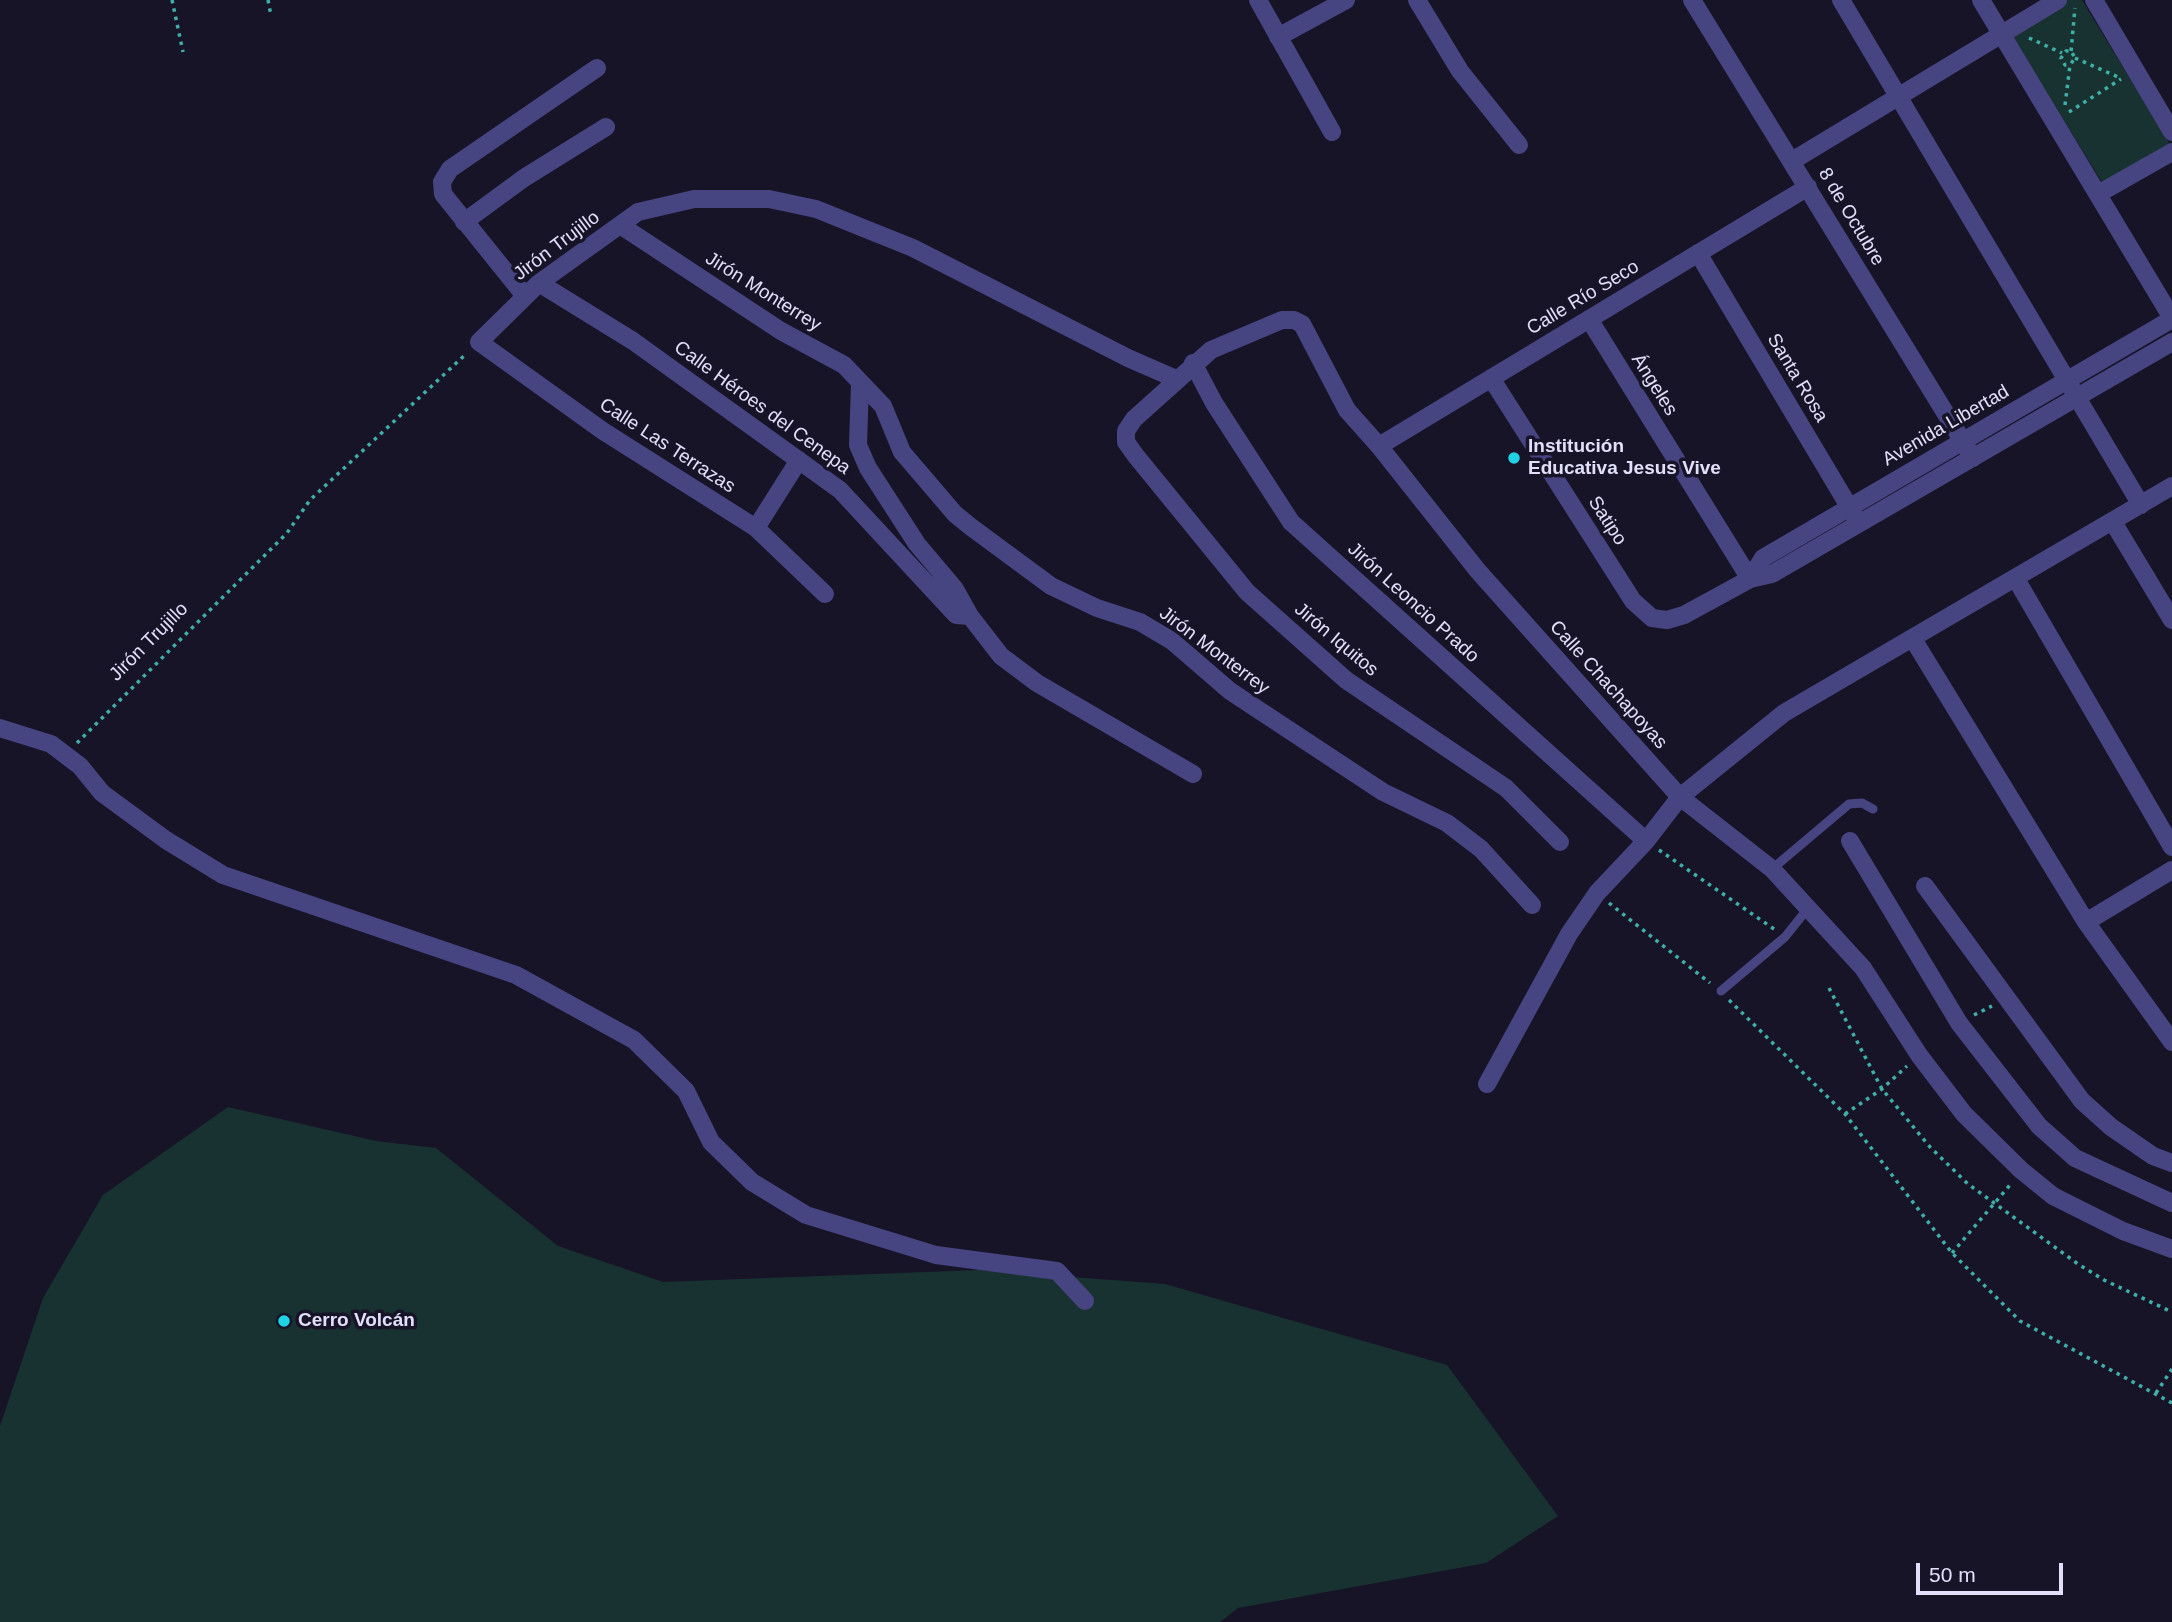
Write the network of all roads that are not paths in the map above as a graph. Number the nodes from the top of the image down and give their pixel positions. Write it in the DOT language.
graph roads {
  1 [pos="1258,0"];
  2 [pos="1346,0"];
  3 [pos="1417,0"];
  4 [pos="1692,0"];
  5 [pos="1841,0"];
  6 [pos="1981,0"];
  7 [pos="2058,0"];
  8 [pos="2094,0"];
  9 [pos="2001,34"];
  10 [pos="1278,37"];
  11 [pos="597,68"];
  12 [pos="1900,96"];
  13 [pos="606,127"];
  14 [pos="1332,132"];
  15 [pos="2172,132"];
  16 [pos="1519,145"];
  17 [pos="2172,152"];
  18 [pos="1792,161"];
  19 [pos="1808,187"];
  20 [pos="2098,194"];
  21 [pos="464,222"];
  22 [pos="620,225"];
  23 [pos="1698,253"];
  24 [pos="539,283"];
  25 [pos="525,296"];
  26 [pos="1589,319"];
  27 [pos="2172,319"];
  28 [pos="479,342"];
  29 [pos="2172,342"];
  30 [pos="1193,363"];
  31 [pos="1176,379"];
  32 [pos="1491,379"];
  33 [pos="2068,379"];
  34 [pos="860,383"];
  35 [pos="2078,397"];
  36 [pos="1963,441"];
  37 [pos="1379,446"];
  38 [pos="1973,457"];
  39 [pos="799,460"];
  40 [pos="2172,486"];
  41 [pos="2141,505"];
  42 [pos="1850,507"];
  43 [pos="2113,522"];
  44 [pos="1859,523"];
  45 [pos="756,528"];
  46 [pos="1750,579"];
  47 [pos="2016,579"];
  48 [pos="825,594"];
  49 [pos="1644,614"];
  50 [pos="970,616"];
  51 [pos="2172,620"];
  52 [pos="1913,639"];
  53 [pos="0,728"];
  54 [pos="1193,774"];
  55 [pos="1680,797"];
  56 [pos="1873,809"];
  57 [pos="1646,841"];
  58 [pos="1850,841"];
  59 [pos="1560,842"];
  60 [pos="2172,847"];
  61 [pos="1772,869"];
  62 [pos="2172,870"];
  63 [pos="1925,886"];
  64 [pos="1532,905"];
  65 [pos="1809,907"];
  66 [pos="2086,922"];
  67 [pos="1721,991"];
  68 [pos="2172,1042"];
  69 [pos="1488,1084"];
  70 [pos="2172,1163"];
  71 [pos="2172,1203"];
  72 [pos="2172,1249"];
  73 [pos="1085,1301"];
  1 -- 10 [label="street"];
  2 -- 10 [label="street"];
  3 -- 16 [label="street"];
  4 -- 18 [label="street, 8 de Octubre"];
  5 -- 12 [label="street"];
  6 -- 9 [label="street"];
  7 -- 9 [label="street"];
  8 -- 15 [label="street"];
  9 -- 12 [label="street"];
  9 -- 20 [label="street"];
  10 -- 14 [label="street"];
  11 -- 21 [label="street"];
  12 -- 18 [label="street"];
  12 -- 33 [label="street"];
  13 -- 21 [label="street"];
  17 -- 20 [label="street"];
  18 -- 19 [label="street, 8 de Octubre"];
  19 -- 23 [label="street, Calle Río Seco"];
  19 -- 36 [label="street, 8 de Octubre"];
  20 -- 27 [label="street"];
  21 -- 25 [label="street"];
  22 -- 24 [label="street, Jirón Trujillo"];
  22 -- 31 [label="street, Jirón Trujillo"];
  22 -- 34 [label="street, Jirón Monterrey"];
  23 -- 26 [label="street, Calle Río Seco"];
  23 -- 42 [label="street, Santa Rosa"];
  24 -- 25 [label="street, Jirón Trujillo"];
  24 -- 39 [label="street, Calle Héroes del Cenepa"];
  25 -- 28 [label="street, Jirón Trujillo"];
  26 -- 32 [label="street, Calle Río Seco"];
  26 -- 46 [label="street, Ángeles"];
  27 -- 33 [label="street, Avenida Libertad"];
  28 -- 45 [label="street, Calle Las Terrazas"];
  29 -- 35 [label="street, Avenida Libertad"];
  30 -- 31 [label="street"];
  30 -- 37 [label="street, Calle Chachapoyas"];
  30 -- 57 [label="street, Jirón Leoncio Prado"];
  31 -- 59 [label="street, Jirón Iquitos"];
  32 -- 37 [label="street, Calle Río Seco"];
  32 -- 49 [label="street, Satipo"];
  33 -- 35 [label="street"];
  33 -- 36 [label="street, Avenida Libertad"];
  34 -- 50 [label="street, Calle Héroes del Cenepa"];
  34 -- 64 [label="street, Jirón Monterrey"];
  35 -- 38 [label="street, Avenida Libertad"];
  35 -- 41 [label="street"];
  36 -- 38 [label="street, 8 de Octubre"];
  36 -- 42 [label="street, Avenida Libertad"];
  37 -- 55 [label="street, Calle Chachapoyas"];
  38 -- 44 [label="street, Avenida Libertad"];
  39 -- 45 [label="street"];
  39 -- 50 [label="street, Calle Héroes del Cenepa"];
  40 -- 41 [label="street"];
  41 -- 43 [label="street"];
  42 -- 44 [label="street, Santa Rosa"];
  42 -- 46 [label="street, Avenida Libertad"];
  43 -- 47 [label="street"];
  43 -- 51 [label="street"];
  44 -- 46 [label="street, Avenida Libertad"];
  45 -- 48 [label="street, Calle Las Terrazas"];
  46 -- 49 [label="street, Avenida Libertad"];
  47 -- 52 [label="street"];
  47 -- 60 [label="street"];
  50 -- 54 [label="street, Calle Héroes del Cenepa"];
  52 -- 55 [label="street"];
  52 -- 66 [label="street"];
  53 -- 73 [label="street"];
  55 -- 57 [label="street"];
  55 -- 61 [label="street, Calle Chachapoyas"];
  56 -- 61 [label="lane"];
  57 -- 69 [label="street"];
  58 -- 71 [label="street"];
  61 -- 65 [label="street, Calle Chachapoyas"];
  62 -- 66 [label="street"];
  63 -- 70 [label="street"];
  65 -- 67 [label="lane"];
  65 -- 72 [label="street, Calle Chachapoyas"];
  66 -- 68 [label="street"];
}
